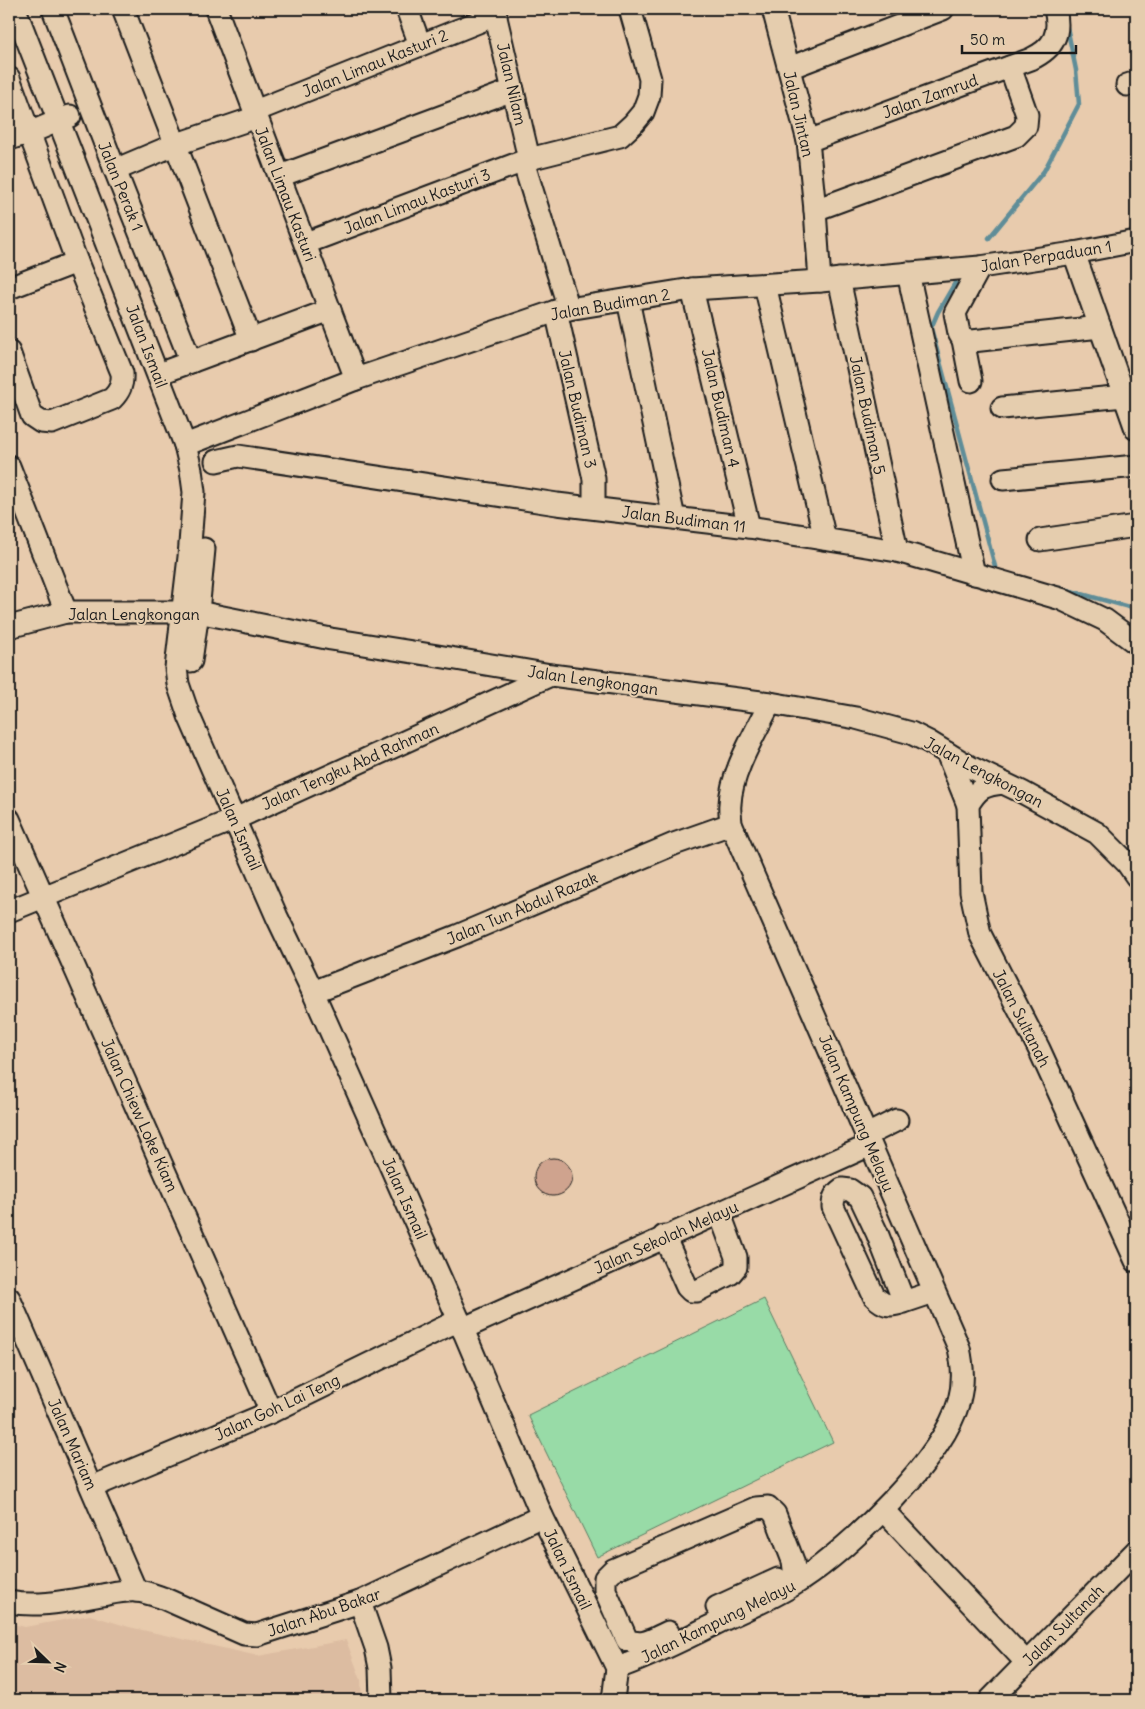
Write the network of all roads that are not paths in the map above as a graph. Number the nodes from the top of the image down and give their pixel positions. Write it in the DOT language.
graph roads {
  1 [pos="15,9"];
  2 [pos="29,9"];
  3 [pos="53,9"];
  4 [pos="122,9"];
  5 [pos="216,9"];
  6 [pos="407,9"];
  7 [pos="630,9"];
  8 [pos="773,9"];
  9 [pos="943,9"];
  10 [pos="1055,9"];
  11 [pos="495,12"];
  12 [pos="420,45"];
  13 [pos="1010,67"];
  14 [pos="789,68"];
  15 [pos="9,78"];
  16 [pos="513,90"];
  17 [pos="256,114"];
  18 [pos="64,119"];
  19 [pos="29,133"];
  20 [pos="9,139"];
  21 [pos="808,141"];
  22 [pos="174,145"];
  23 [pos="526,160"];
  24 [pos="114,170"];
  25 [pos="280,176"];
  26 [pos="815,210"];
  27 [pos="306,243"];
  28 [pos="1135,245"];
  29 [pos="1074,254"];
  30 [pos="77,262"];
  31 [pos="980,268"];
  32 [pos="956,269"];
  33 [pos="908,273"];
  34 [pos="829,280"];
  35 [pos="765,285"];
  36 [pos="9,288"];
  37 [pos="692,289"];
  38 [pos="628,300"];
  39 [pos="330,310"];
  40 [pos="563,310"];
  41 [pos="1100,327"];
  42 [pos="251,340"];
  43 [pos="963,340"];
  44 [pos="9,352"];
  45 [pos="192,362"];
  46 [pos="169,370"];
  47 [pos="356,379"];
  48 [pos="970,382"];
  49 [pos="14,384"];
  50 [pos="1124,396"];
  51 [pos="1002,408"];
  52 [pos="1136,429"];
  53 [pos="190,443"];
  54 [pos="216,461"];
  55 [pos="9,466"];
  56 [pos="1136,466"];
  57 [pos="1003,479"];
  58 [pos="594,508"];
  59 [pos="674,518"];
  60 [pos="1136,526"];
  61 [pos="749,527"];
  62 [pos="825,539"];
  63 [pos="1040,540"];
  64 [pos="897,551"];
  65 [pos="974,574"];
  66 [pos="66,612"];
  67 [pos="191,612"];
  68 [pos="9,627"];
  69 [pos="1136,643"];
  70 [pos="551,674"];
  71 [pos="770,703"];
  72 [pos="948,753"];
  73 [pos="1004,783"];
  74 [pos="968,805"];
  75 [pos="235,818"];
  76 [pos="9,819"];
  77 [pos="731,824"];
  78 [pos="1136,876"];
  79 [pos="43,896"];
  80 [pos="9,911"];
  81 [pos="313,992"];
  82 [pos="897,1120"];
  83 [pos="869,1140"];
  84 [pos="720,1214"];
  85 [pos="664,1236"];
  86 [pos="1136,1261"];
  87 [pos="934,1292"];
  88 [pos="9,1299"];
  89 [pos="904,1302"];
  90 [pos="460,1324"];
  91 [pos="271,1412"];
  92 [pos="92,1488"];
  93 [pos="883,1510"];
  94 [pos="542,1516"];
  95 [pos="1136,1550"];
  96 [pos="797,1575"];
  97 [pos="136,1591"];
  98 [pos="9,1602"];
  99 [pos="360,1602"];
  100 [pos="1026,1662"];
  101 [pos="617,1668"];
  102 [pos="382,1700"];
  103 [pos="613,1700"];
  104 [pos="990,1700"];
  1 -- 18 [label="street, Jalan Ismail"];
  2 -- 18 [label="street, Jalan Ismail"];
  3 -- 24 [label="street, Jalan Perak 1"];
  4 -- 22 [label="street"];
  5 -- 17 [label="street, Jalan Limau Kasturi"];
  6 -- 12 [label="street"];
  7 -- 23 [label="street, Jalan Limau Kasturi 3"];
  8 -- 14 [label="street, Jalan Jintan"];
  9 -- 14 [label="street"];
  10 -- 13 [label="street, Jalan Zamrud"];
  11 -- 12 [label="street, Jalan Limau Kasturi 2"];
  11 -- 16 [label="street, Jalan Nilam"];
  12 -- 17 [label="street, Jalan Limau Kasturi 2"];
  13 -- 21 [label="street, Jalan Zamrud"];
  13 -- 26 [label="street"];
  14 -- 21 [label="street, Jalan Jintan"];
  15 -- 19 [label="street"];
  16 -- 23 [label="street, Jalan Nilam"];
  16 -- 25 [label="street"];
  17 -- 22 [label="street, Jalan Limau Kasturi 2"];
  17 -- 25 [label="street, Jalan Limau Kasturi"];
  18 -- 19 [label="street"];
  18 -- 46 [label="street, Jalan Ismail"];
  18 -- 53 [label="street, Jalan Ismail"];
  19 -- 20 [label="street"];
  19 -- 30 [label="street"];
  21 -- 26 [label="street, Jalan Jintan"];
  22 -- 24 [label="street, Jalan Limau Kasturi 2"];
  22 -- 42 [label="street"];
  23 -- 27 [label="street, Jalan Limau Kasturi 3"];
  23 -- 40 [label="street, Jalan Nilam"];
  24 -- 45 [label="street, Jalan Perak 1"];
  25 -- 27 [label="street, Jalan Limau Kasturi"];
  26 -- 34 [label="street, Jalan Jintan"];
  27 -- 39 [label="street, Jalan Limau Kasturi"];
  28 -- 29 [label="street, Jalan Perpaduan 1"];
  29 -- 31 [label="street, Jalan Perpaduan 1"];
  29 -- 41 [label="street"];
  30 -- 36 [label="street"];
  30 -- 49 [label="street"];
  31 -- 32 [label="street, Jalan Perpaduan 1"];
  31 -- 43 [label="street"];
  32 -- 33 [label="street, Jalan Budiman 2"];
  33 -- 34 [label="street, Jalan Budiman 2"];
  33 -- 65 [label="street"];
  34 -- 35 [label="street, Jalan Budiman 2"];
  34 -- 64 [label="street, Jalan Budiman 5"];
  35 -- 37 [label="street, Jalan Budiman 2"];
  35 -- 62 [label="street"];
  37 -- 38 [label="street, Jalan Budiman 2"];
  37 -- 61 [label="street, Jalan Budiman 4"];
  38 -- 40 [label="street, Jalan Budiman 2"];
  38 -- 59 [label="street"];
  39 -- 42 [label="street"];
  39 -- 47 [label="street, Jalan Limau Kasturi"];
  40 -- 47 [label="street, Jalan Budiman 2"];
  40 -- 58 [label="street, Jalan Budiman 3"];
  41 -- 43 [label="street"];
  41 -- 50 [label="street"];
  42 -- 45 [label="street"];
  43 -- 48 [label="street"];
  44 -- 49 [label="street"];
  45 -- 46 [label="street"];
  46 -- 53 [label="street, Jalan Ismail"];
  47 -- 53 [label="street, Jalan Budiman 2"];
  50 -- 51 [label="street"];
  50 -- 52 [label="street"];
  53 -- 67 [label="street, Jalan Ismail"];
  54 -- 58 [label="street, Jalan Budiman 11"];
  55 -- 66 [label="street"];
  56 -- 57 [label="street"];
  58 -- 59 [label="street, Jalan Budiman 11"];
  59 -- 61 [label="street, Jalan Budiman 11"];
  60 -- 63 [label="street"];
  61 -- 62 [label="street, Jalan Budiman 11"];
  62 -- 64 [label="street, Jalan Budiman 11"];
  64 -- 65 [label="street, Jalan Budiman 11"];
  65 -- 69 [label="street, Jalan Budiman 11"];
  66 -- 67 [label="street, Jalan Lengkongan"];
  66 -- 68 [label="street, Jalan Lengkongan"];
  67 -- 70 [label="street, Jalan Lengkongan"];
  67 -- 75 [label="street, Jalan Ismail"];
  70 -- 71 [label="street, Jalan Lengkongan"];
  70 -- 75 [label="street, Jalan Tengku Abd Rahman"];
  71 -- 72 [label="street, Jalan Lengkongan"];
  71 -- 77 [label="street, Jalan Kampung Melayu"];
  72 -- 73 [label="street, Jalan Lengkongan"];
  72 -- 74 [label="street, Jalan Sultanah"];
  73 -- 74 [label="street"];
  73 -- 78 [label="street, Jalan Lengkongan"];
  74 -- 86 [label="street, Jalan Sultanah"];
  75 -- 79 [label="street, Jalan Tengku Abd Rahman"];
  75 -- 81 [label="street, Jalan Ismail"];
  76 -- 79 [label="street, Jalan Chiew Loke Kiam"];
  77 -- 81 [label="street, Jalan Tun Abdul Razak"];
  77 -- 83 [label="street, Jalan Kampung Melayu"];
  79 -- 80 [label="street, Jalan Tengku Abd Rahman"];
  79 -- 91 [label="street, Jalan Chiew Loke Kiam"];
  81 -- 90 [label="street, Jalan Ismail"];
  82 -- 83 [label="street, Jalan Sekolah Melayu"];
  83 -- 84 [label="street, Jalan Sekolah Melayu"];
  83 -- 87 [label="street, Jalan Kampung Melayu"];
  84 -- 85 [label="street, Jalan Sekolah Melayu"];
  84 -- 85 [label="street"];
  85 -- 90 [label="street, Jalan Sekolah Melayu"];
  87 -- 89 [label="street"];
  87 -- 93 [label="street, Jalan Kampung Melayu"];
  88 -- 92 [label="street, Jalan Mariam"];
  89 -- 89 [label="street"];
  90 -- 91 [label="street, Jalan Goh Lai Teng"];
  90 -- 94 [label="street, Jalan Ismail"];
  91 -- 92 [label="street, Jalan Goh Lai Teng"];
  92 -- 97 [label="street, Jalan Mariam"];
  93 -- 96 [label="street, Jalan Kampung Melayu"];
  93 -- 100 [label="street"];
  94 -- 99 [label="street, Jalan Abu Bakar"];
  94 -- 101 [label="street, Jalan Ismail"];
  95 -- 100 [label="street, Jalan Sultanah"];
  96 -- 96 [label="street"];
  96 -- 101 [label="street, Jalan Kampung Melayu"];
  97 -- 98 [label="street, Jalan Abu Bakar"];
  97 -- 99 [label="street, Jalan Abu Bakar"];
  99 -- 102 [label="street"];
  100 -- 104 [label="street, Jalan Sultanah"];
  101 -- 103 [label="street"];
}
